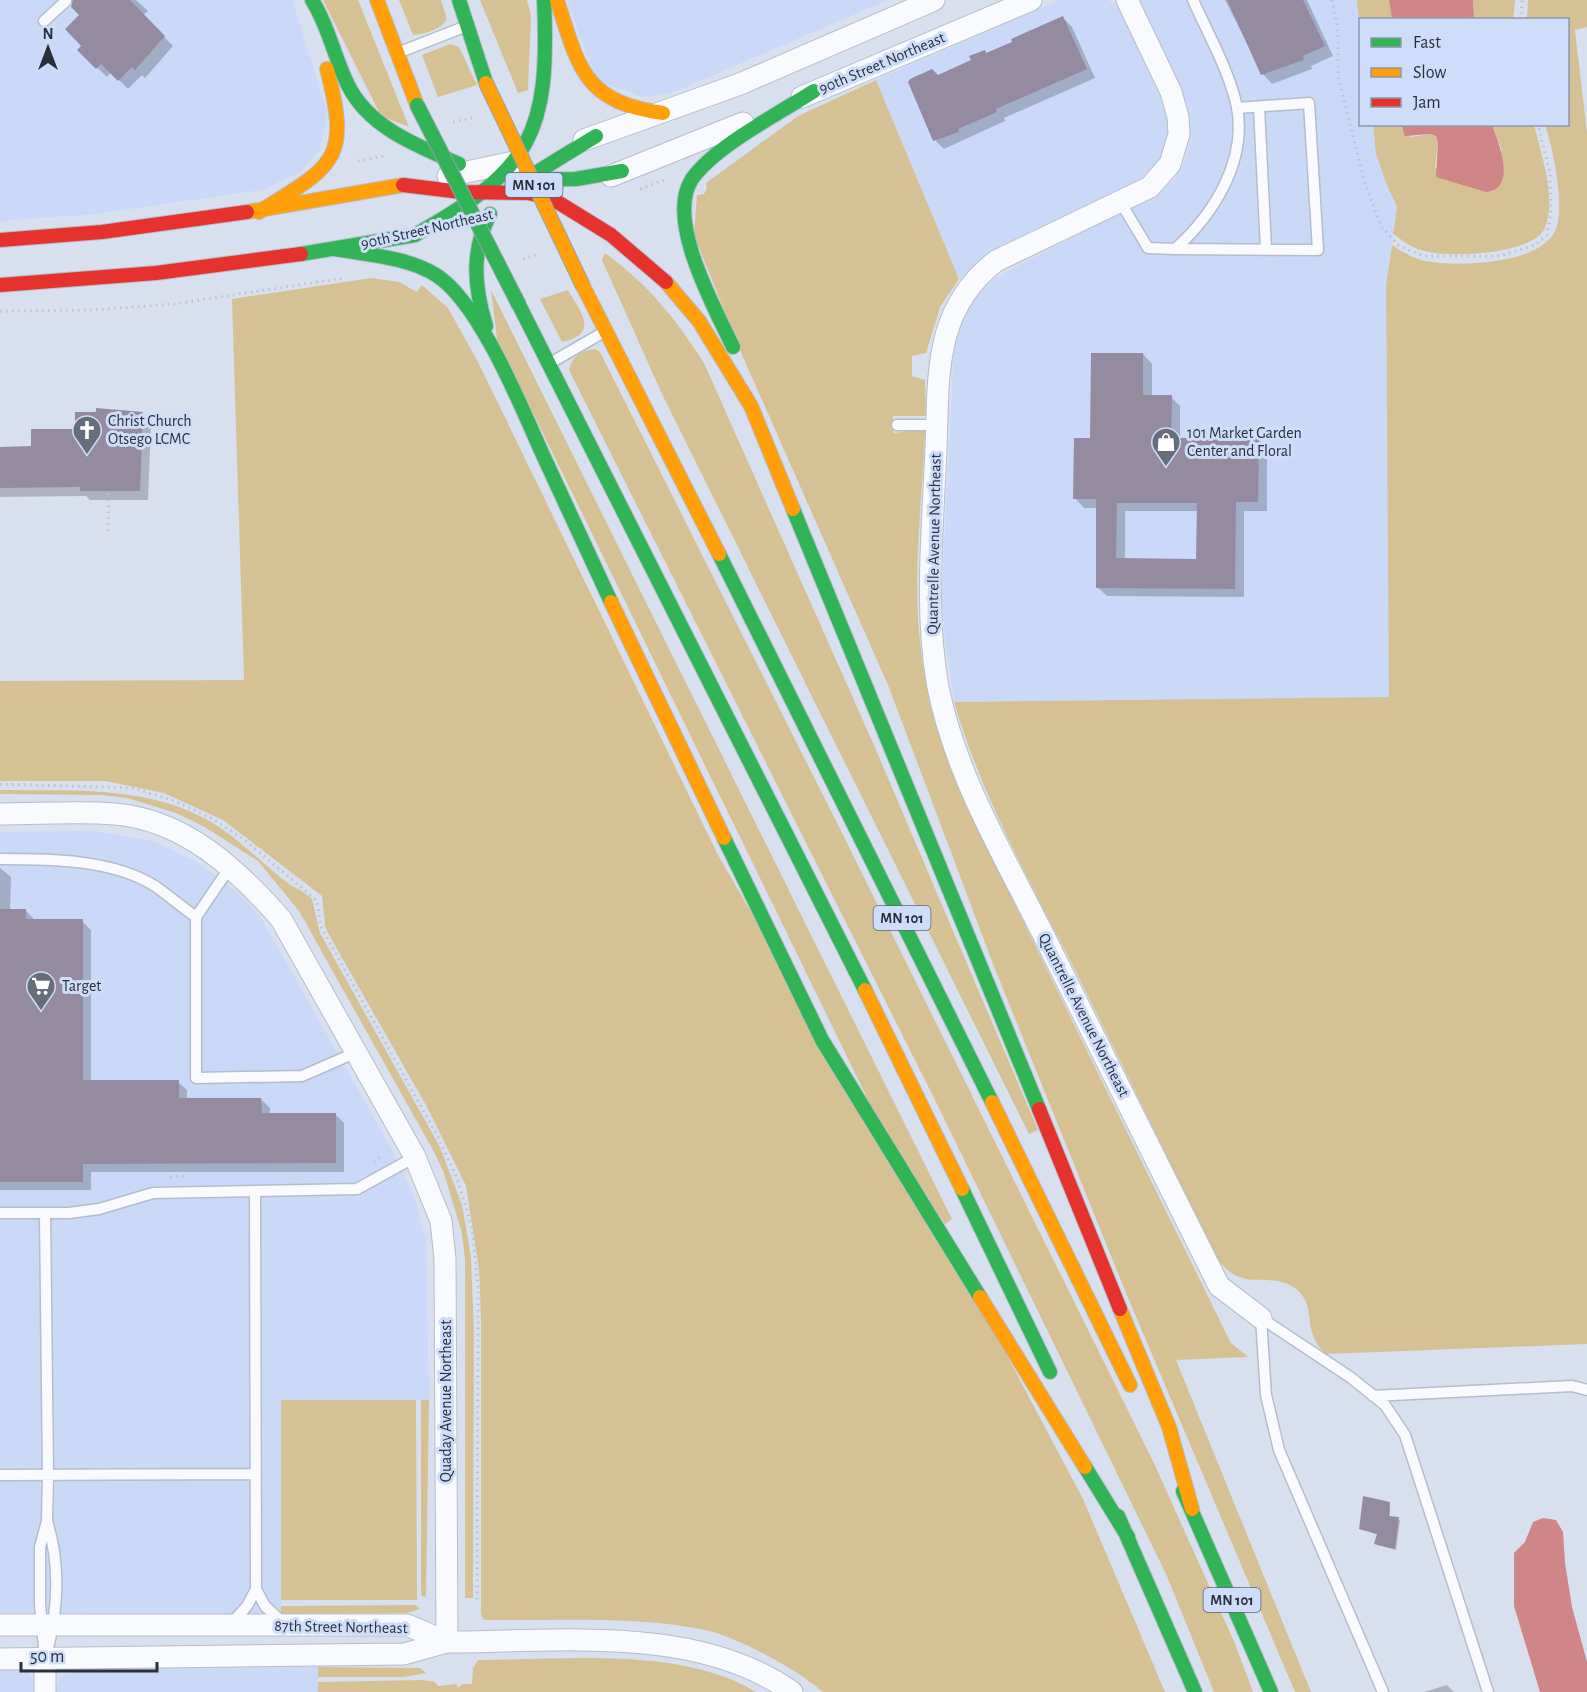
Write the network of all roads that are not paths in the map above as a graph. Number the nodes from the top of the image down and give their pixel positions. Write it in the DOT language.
graph roads {
  1 [pos="311,0"];
  2 [pos="377,0"];
  3 [pos="459,0"];
  4 [pos="544,0"];
  5 [pos="557,0"];
  6 [pos="934,0"];
  7 [pos="1031,0"];
  8 [pos="1127,0"];
  9 [pos="1193,0"];
  10 [pos="66,1"];
  11 [pos="44,21"];
  12 [pos="467,26"];
  13 [pos="397,53"];
  14 [pos="814,91"];
  15 [pos="1259,107"];
  16 [pos="1237,108"];
  17 [pos="663,113"];
  18 [pos="521,170"];
  19 [pos="474,171"];
  20 [pos="622,171"];
  21 [pos="500,178"];
  22 [pos="402,185"];
  23 [pos="484,191"];
  24 [pos="510,192"];
  25 [pos="551,198"];
  26 [pos="1121,202"];
  27 [pos="259,212"];
  28 [pos="488,216"];
  29 [pos="415,235"];
  30 [pos="0,240"];
  31 [pos="335,249"];
  32 [pos="1174,249"];
  33 [pos="1266,249"];
  34 [pos="0,285"];
  35 [pos="606,331"];
  36 [pos="500,361"];
  37 [pos="549,364"];
  38 [pos="751,406"];
  39 [pos="937,425"];
  40 [pos="897,426"];
  41 [pos="0,814"];
  42 [pos="0,859"];
  43 [pos="230,867"];
  44 [pos="196,917"];
  45 [pos="357,1052"];
  46 [pos="415,1157"];
  47 [pos="255,1192"];
  48 [pos="0,1213"];
  49 [pos="45,1214"];
  50 [pos="1261,1318"];
  51 [pos="1056,1385"];
  52 [pos="1587,1390"];
  53 [pos="1134,1393"];
  54 [pos="1373,1396"];
  55 [pos="1072,1418"];
  56 [pos="1155,1435"];
  57 [pos="256,1474"];
  58 [pos="0,1475"];
  59 [pos="48,1475"];
  60 [pos="1192,1509"];
  61 [pos="47,1521"];
  62 [pos="1128,1537"];
  63 [pos="256,1589"];
  64 [pos="0,1625"];
  65 [pos="285,1625"];
  66 [pos="47,1626"];
  67 [pos="229,1626"];
  68 [pos="447,1642"];
  69 [pos="0,1659"];
  70 [pos="45,1659"];
  71 [pos="45,1692"];
  72 [pos="792,1692"];
  73 [pos="1195,1692"];
  74 [pos="1271,1692"];
  75 [pos="1383,1692"];
  76 [pos="1488,1692"];
  1 -- 19 [label="main road"];
  1 -- 27 [label="main road"];
  2 -- 13 [label="main road"];
  3 -- 12 [label="main road, MN 101"];
  4 -- 18 [label="main road"];
  5 -- 17 [label="main road"];
  6 -- 17 [label="street"];
  7 -- 14 [label="street, 90th Street Northeast"];
  8 -- 26 [label="street, Quantrelle Avenue Northeast"];
  9 -- 16 [label="lane"];
  10 -- 11 [label="lane"];
  12 -- 13 [label="lane"];
  12 -- 35 [label="main road, MN 101, bridge"];
  13 -- 37 [label="main road, bridge"];
  14 -- 20 [label="street, 90th Street Northeast"];
  14 -- 38 [label="main road"];
  15 -- 16 [label="lane"];
  15 -- 33 [label="lane"];
  15 -- 33 [label="lane"];
  16 -- 32 [label="lane"];
  17 -- 18 [label="street"];
  18 -- 19 [label="street"];
  18 -- 20 [label="main road"];
  18 -- 21 [label="main road"];
  18 -- 24 [label="main road"];
  19 -- 21 [label="main road"];
  19 -- 22 [label="street"];
  20 -- 25 [label="street, 90th Street Northeast"];
  21 -- 23 [label="main road"];
  22 -- 23 [label="main road"];
  22 -- 27 [label="main road"];
  23 -- 24 [label="main road"];
  23 -- 29 [label="main road"];
  24 -- 25 [label="main road"];
  24 -- 28 [label="main road"];
  25 -- 28 [label="street, 90th Street Northeast"];
  25 -- 38 [label="main road"];
  26 -- 32 [label="lane"];
  26 -- 39 [label="street, Quantrelle Avenue Northeast"];
  27 -- 30 [label="main road"];
  28 -- 29 [label="street, 90th Street Northeast"];
  28 -- 36 [label="main road"];
  29 -- 31 [label="main road, 90th Street Northeast"];
  31 -- 34 [label="main road, 90th Street Northeast"];
  31 -- 36 [label="main road"];
  32 -- 33 [label="lane"];
  35 -- 37 [label="lane"];
  35 -- 53 [label="main road, MN 101"];
  36 -- 62 [label="main road"];
  37 -- 51 [label="main road"];
  38 -- 60 [label="main road"];
  39 -- 40 [label="lane"];
  39 -- 50 [label="street, Quantrelle Avenue Northeast"];
  41 -- 43 [label="street, Quaday Avenue Northeast"];
  42 -- 44 [label="lane"];
  43 -- 44 [label="lane"];
  43 -- 45 [label="street, Quaday Avenue Northeast"];
  44 -- 45 [label="lane"];
  45 -- 46 [label="street, Quaday Avenue Northeast"];
  46 -- 47 [label="lane"];
  46 -- 68 [label="street, Quaday Avenue Northeast"];
  47 -- 49 [label="lane"];
  47 -- 57 [label="lane"];
  48 -- 49 [label="lane"];
  49 -- 59 [label="lane"];
  50 -- 54 [label="lane"];
  50 -- 75 [label="lane"];
  52 -- 54 [label="lane"];
  54 -- 76 [label="lane"];
  55 -- 62 [label="main road"];
  56 -- 60 [label="main road, MN 101"];
  57 -- 59 [label="lane"];
  57 -- 63 [label="lane"];
  58 -- 59 [label="lane"];
  59 -- 61 [label="lane"];
  60 -- 74 [label="main road, MN 101"];
  61 -- 66 [label="lane"];
  61 -- 66 [label="lane"];
  62 -- 73 [label="main road"];
  63 -- 65 [label="lane"];
  63 -- 67 [label="lane"];
  64 -- 66 [label="street, 87th Street Northeast"];
  65 -- 67 [label="street, 87th Street Northeast"];
  65 -- 68 [label="street, 87th Street Northeast"];
  66 -- 67 [label="street, 87th Street Northeast"];
  66 -- 70 [label="lane"];
  68 -- 70 [label="street, 87th Street Northeast"];
  68 -- 72 [label="street"];
  69 -- 70 [label="street, 87th Street Northeast"];
  70 -- 71 [label="street"];
}
